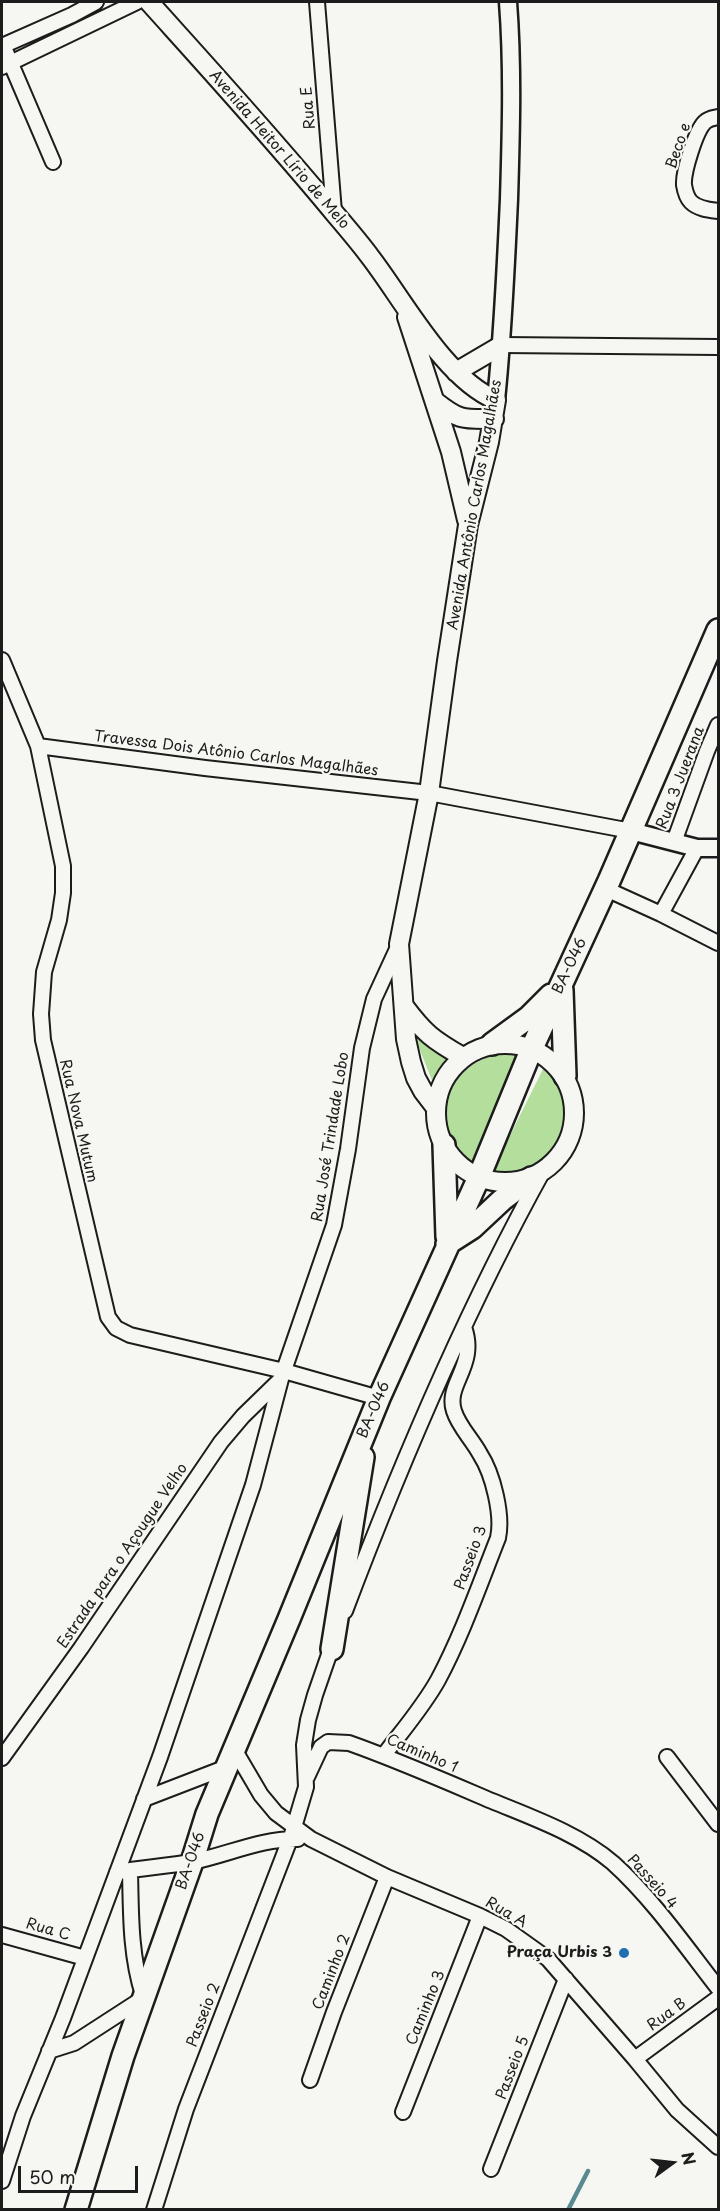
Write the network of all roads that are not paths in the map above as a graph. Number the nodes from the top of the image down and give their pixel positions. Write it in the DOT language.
graph roads {
  1 [pos="96,2"];
  2 [pos="137,2"];
  3 [pos="149,2"];
  4 [pos="317,2"];
  5 [pos="508,2"];
  6 [pos="72,15"];
  7 [pos="81,30"];
  8 [pos="2,46"];
  9 [pos="6,65"];
  10 [pos="718,117"];
  11 [pos="53,162"];
  12 [pos="718,211"];
  13 [pos="334,212"];
  14 [pos="402,304"];
  15 [pos="502,345"];
  16 [pos="718,346"];
  17 [pos="456,372"];
  18 [pos="496,400"];
  19 [pos="435,402"];
  20 [pos="494,419"];
  21 [pos="468,525"];
  22 [pos="718,630"];
  23 [pos="2,660"];
  24 [pos="718,725"];
  25 [pos="39,746"];
  26 [pos="429,793"];
  27 [pos="631,831"];
  28 [pos="674,842"];
  29 [pos="696,848"];
  30 [pos="718,848"];
  31 [pos="606,889"];
  32 [pos="661,914"];
  33 [pos="718,943"];
  34 [pos="399,944"];
  35 [pos="562,984"];
  36 [pos="404,1005"];
  37 [pos="492,1044"];
  38 [pos="532,1048"];
  39 [pos="463,1057"];
  40 [pos="565,1076"];
  41 [pos="436,1108"];
  42 [pos="444,1145"];
  43 [pos="537,1174"];
  44 [pos="478,1177"];
  45 [pos="447,1244"];
  46 [pos="464,1327"];
  47 [pos="283,1375"];
  48 [pos="379,1398"];
  49 [pos="368,1424"];
  50 [pos="332,1649"];
  51 [pos="384,1755"];
  52 [pos="667,1757"];
  53 [pos="2,1758"];
  54 [pos="231,1758"];
  55 [pos="306,1779"];
  56 [pos="144,1799"];
  57 [pos="542,1822"];
  58 [pos="718,1824"];
  59 [pos="292,1834"];
  60 [pos="192,1862"];
  61 [pos="123,1871"];
  62 [pos="387,1877"];
  63 [pos="480,1916"];
  64 [pos="2,1935"];
  65 [pos="85,1958"];
  66 [pos="566,1979"];
  67 [pos="718,1988"];
  68 [pos="143,1997"];
  69 [pos="718,1998"];
  70 [pos="50,2051"];
  71 [pos="635,2059"];
  72 [pos="310,2080"];
  73 [pos="403,2112"];
  74 [pos="718,2147"];
  75 [pos="491,2169"];
  76 [pos="2,2181"];
  77 [pos="76,2210"];
  78 [pos="154,2210"];
  1 -- 6 [label="street"];
  2 -- 7 [label="street"];
  3 -- 13 [label="main road, Avenida Heitor Lírio de Melo"];
  4 -- 13 [label="street, Rua E"];
  5 -- 15 [label="street, Avenida Antônio Carlos Magalhães"];
  6 -- 7 [label="street"];
  6 -- 8 [label="street"];
  7 -- 9 [label="street"];
  8 -- 9 [label="street"];
  9 -- 11 [label="street"];
  10 -- 12 [label="street, Beco e"];
  13 -- 14 [label="main road, Avenida Heitor Lírio de Melo"];
  14 -- 17 [label="main road, Avenida Heitor Lírio de Melo"];
  14 -- 19 [label="main road, Avenida Heitor Lírio de Melo"];
  15 -- 16 [label="street"];
  15 -- 17 [label="main road"];
  15 -- 18 [label="street, Avenida Antônio Carlos Magalhães"];
  17 -- 18 [label="main road, Avenida Heitor Lírio de Melo"];
  18 -- 20 [label="main road, Avenida Antônio Carlos Magalhães"];
  19 -- 20 [label="main road"];
  19 -- 21 [label="main road, Avenida Heitor Lírio de Melo"];
  20 -- 21 [label="main road, Avenida Antônio Carlos Magalhães"];
  21 -- 26 [label="main road, Avenida Antônio Carlos Magalhães"];
  22 -- 27 [label="main road, BA-046 / BA-046"];
  23 -- 25 [label="street, Rua Nova Mutum"];
  24 -- 28 [label="street, Rua 3 Juerana"];
  25 -- 26 [label="street, Travessa Dois Atônio Carlos Magalhães"];
  25 -- 47 [label="street, Rua Nova Mutum"];
  26 -- 27 [label="street, Travessa Dois Atônio Carlos Magalhães"];
  26 -- 34 [label="main road, Avenida Antônio Carlos Magalhães"];
  27 -- 28 [label="street"];
  27 -- 31 [label="main road, BA-046 / BA-046"];
  28 -- 29 [label="street"];
  29 -- 30 [label="street"];
  29 -- 32 [label="street"];
  31 -- 32 [label="street"];
  31 -- 35 [label="main road, BA-046 / BA-046"];
  32 -- 33 [label="street"];
  34 -- 36 [label="main road, Avenida Antônio Carlos Magalhães"];
  34 -- 47 [label="street, Rua José Trindade Lobo"];
  35 -- 37 [label="main road"];
  35 -- 38 [label="main road, BA-046 / BA-046"];
  35 -- 40 [label="main road"];
  36 -- 39 [label="main road"];
  36 -- 41 [label="main road, Avenida Antônio Carlos Magalhães"];
  37 -- 38 [label="main road"];
  37 -- 39 [label="main road"];
  38 -- 40 [label="main road"];
  38 -- 44 [label="main road, BA-046 / BA-046"];
  39 -- 41 [label="main road"];
  40 -- 43 [label="main road"];
  41 -- 42 [label="main road"];
  42 -- 44 [label="main road"];
  42 -- 45 [label="main road"];
  43 -- 44 [label="main road"];
  43 -- 45 [label="main road"];
  43 -- 46 [label="street"];
  44 -- 45 [label="main road, BA-046 / BA-046"];
  45 -- 48 [label="main road, BA-046 / BA-046"];
  46 -- 50 [label="street"];
  46 -- 51 [label="street, Passeio 3"];
  47 -- 48 [label="street, Rua Nova Mutum"];
  47 -- 53 [label="street, Estrada para o Açougue Velho"];
  47 -- 56 [label="street, Rua José Trindade Lobo"];
  48 -- 49 [label="main road, BA-046 / BA-046"];
  49 -- 50 [label="main road"];
  49 -- 54 [label="main road, BA-046 / BA-046"];
  50 -- 55 [label="street"];
  51 -- 55 [label="street, Caminho 1"];
  51 -- 57 [label="street, Caminho 1"];
  52 -- 58 [label="street"];
  54 -- 56 [label="street"];
  54 -- 59 [label="street"];
  54 -- 60 [label="main road, BA-046 / BA-046"];
  55 -- 59 [label="street, Passeio 2"];
  56 -- 61 [label="street, Rua José Trindade Lobo"];
  57 -- 67 [label="street, Passeio 4"];
  59 -- 60 [label="street, Rua A"];
  59 -- 62 [label="street, Rua A"];
  59 -- 78 [label="street, Passeio 2"];
  60 -- 61 [label="street, Rua A"];
  60 -- 68 [label="main road, BA-046 / BA-046"];
  61 -- 65 [label="street, Rua José Trindade Lobo"];
  61 -- 68 [label="street"];
  62 -- 63 [label="street, Rua A"];
  62 -- 72 [label="street, Caminho 2"];
  63 -- 66 [label="street, Rua A"];
  63 -- 73 [label="street, Caminho 3"];
  64 -- 65 [label="street, Rua C"];
  65 -- 70 [label="street, Rua José Trindade Lobo"];
  66 -- 71 [label="street, Rua A"];
  66 -- 75 [label="street, Passeio 5"];
  68 -- 70 [label="street"];
  68 -- 77 [label="main road, BA-046 / BA-046"];
  69 -- 71 [label="street, Rua B"];
  70 -- 76 [label="street, Rua José Trindade Lobo"];
  71 -- 74 [label="street, Rua A"];
}
